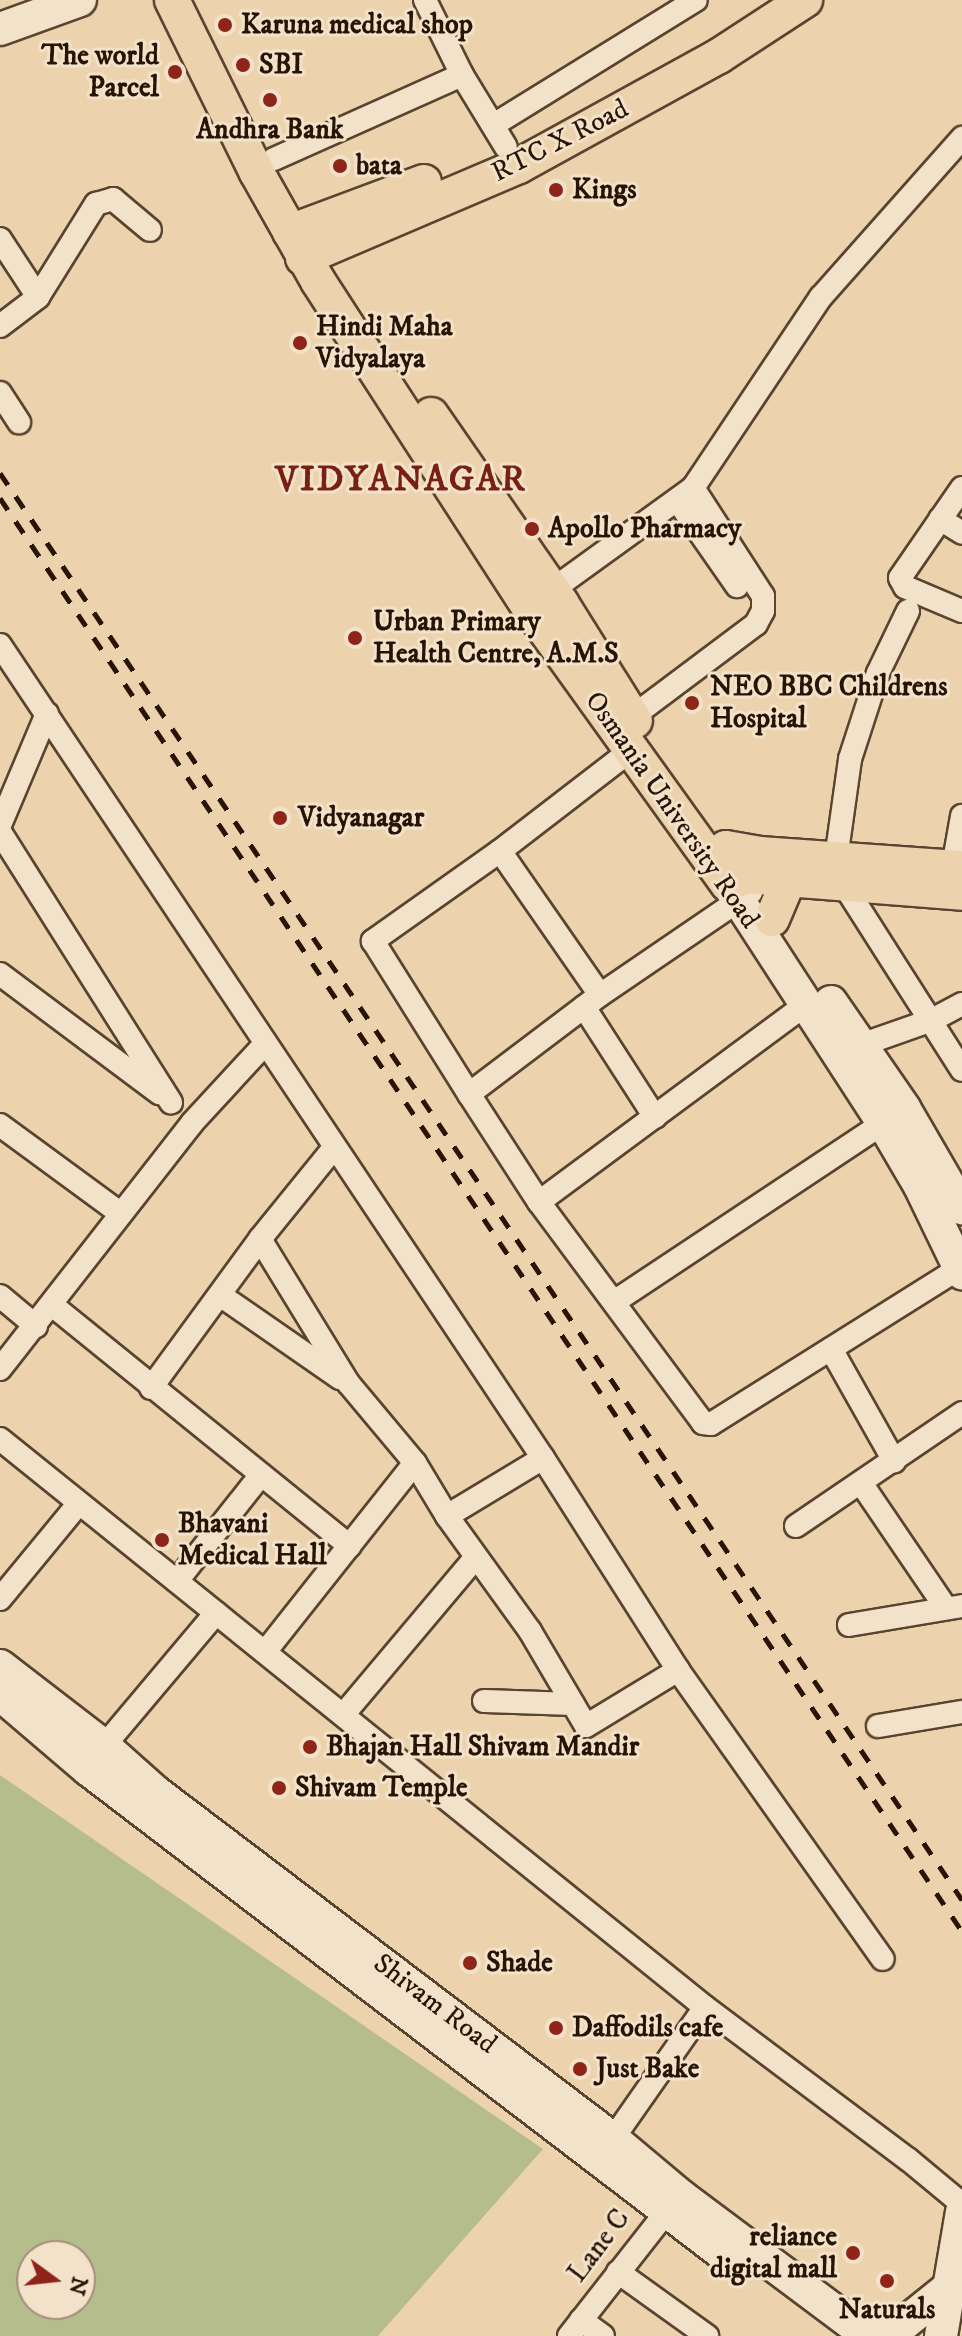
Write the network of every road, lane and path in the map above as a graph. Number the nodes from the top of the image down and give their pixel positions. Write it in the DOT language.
graph roads {
  1 [pos="80,0"];
  2 [pos="172,0"];
  3 [pos="192,0"];
  4 [pos="425,0"];
  5 [pos="696,0"];
  6 [pos="790,2"];
  7 [pos="0,29"];
  8 [pos="462,75"];
  9 [pos="501,136"];
  10 [pos="962,138"];
  11 [pos="274,159"];
  12 [pos="150,230"];
  13 [pos="0,239"];
  14 [pos="307,240"];
  15 [pos="38,297"];
  16 [pos="0,326"];
  17 [pos="0,393"];
  18 [pos="19,422"];
  19 [pos="962,488"];
  20 [pos="685,494"];
  21 [pos="940,519"];
  22 [pos="962,533"];
  23 [pos="737,586"];
  24 [pos="552,590"];
  25 [pos="908,611"];
  26 [pos="962,611"];
  27 [pos="0,645"];
  28 [pos="47,714"];
  29 [pos="632,717"];
  30 [pos="630,751"];
  31 [pos="962,816"];
  32 [pos="0,825"];
  33 [pos="0,832"];
  34 [pos="500,851"];
  35 [pos="840,872"];
  36 [pos="734,876"];
  37 [pos="959,876"];
  38 [pos="789,879"];
  39 [pos="772,919"];
  40 [pos="0,974"];
  41 [pos="592,1001"];
  42 [pos="807,1004"];
  43 [pos="962,1004"];
  44 [pos="932,1020"];
  45 [pos="264,1045"];
  46 [pos="861,1045"];
  47 [pos="962,1070"];
  48 [pos="469,1094"];
  49 [pos="171,1102"];
  50 [pos="655,1117"];
  51 [pos="192,1123"];
  52 [pos="883,1123"];
  53 [pos="0,1125"];
  54 [pos="333,1149"];
  55 [pos="539,1202"];
  56 [pos="962,1208"];
  57 [pos="120,1213"];
  58 [pos="260,1239"];
  59 [pos="961,1271"];
  60 [pos="220,1295"];
  61 [pos="0,1296"];
  62 [pos="614,1302"];
  63 [pos="52,1305"];
  64 [pos="36,1326"];
  65 [pos="831,1349"];
  66 [pos="0,1369"];
  67 [pos="349,1384"];
  68 [pos="151,1388"];
  69 [pos="962,1413"];
  70 [pos="0,1439"];
  71 [pos="543,1458"];
  72 [pos="894,1461"];
  73 [pos="415,1463"];
  74 [pos="260,1476"];
  75 [pos="861,1483"];
  76 [pos="79,1503"];
  77 [pos="447,1516"];
  78 [pos="796,1526"];
  79 [pos="350,1546"];
  80 [pos="475,1558"];
  81 [pos="177,1581"];
  82 [pos="0,1599"];
  83 [pos="954,1607"];
  84 [pos="216,1613"];
  85 [pos="849,1625"];
  86 [pos="265,1652"];
  87 [pos="0,1666"];
  88 [pos="678,1670"];
  89 [pos="0,1694"];
  90 [pos="484,1701"];
  91 [pos="573,1704"];
  92 [pos="962,1712"];
  93 [pos="343,1715"];
  94 [pos="878,1726"];
  95 [pos="104,1746"];
  96 [pos="883,1959"];
  97 [pos="705,2007"];
  98 [pos="606,2149"];
  99 [pos="672,2203"];
  100 [pos="962,2204"];
  101 [pos="962,2212"];
  102 [pos="618,2272"];
  103 [pos="947,2289"];
  104 [pos="575,2328"];
  105 [pos="857,2335"];
  106 [pos="603,2336"];
  107 [pos="707,2336"];
  108 [pos="941,2336"];
  1 -- 7 [label="main road"];
  2 -- 14 [label="main road"];
  3 -- 11 [label="main road"];
  4 -- 8 [label="street"];
  5 -- 9 [label="street"];
  6 -- 9 [label="main road, RTC X Road"];
  6 -- 14 [label="main road, RTC X Road"];
  8 -- 9 [label="street"];
  8 -- 11 [label="street"];
  9 -- 14 [label="main road, RTC X Road"];
  10 -- 20 [label="street"];
  11 -- 14 [label="main road"];
  12 -- 15 [label="street"];
  13 -- 15 [label="street"];
  14 -- 24 [label="main road, Osmania University Road"];
  14 -- 30 [label="main road, Osmania University Road"];
  15 -- 16 [label="street"];
  17 -- 18 [label="street"];
  19 -- 21 [label="street"];
  20 -- 23 [label="street"];
  20 -- 24 [label="street"];
  20 -- 29 [label="street"];
  21 -- 22 [label="street"];
  21 -- 26 [label="street"];
  24 -- 29 [label="main road, Osmania University Road"];
  25 -- 35 [label="street"];
  27 -- 28 [label="street"];
  28 -- 32 [label="street"];
  28 -- 45 [label="street"];
  29 -- 36 [label="main road, Osmania University Road"];
  30 -- 34 [label="street"];
  30 -- 36 [label="main road, Osmania University Road"];
  31 -- 37 [label="street"];
  33 -- 49 [label="street"];
  34 -- 41 [label="street"];
  34 -- 48 [label="street"];
  35 -- 36 [label="main road"];
  35 -- 37 [label="main road"];
  35 -- 37 [label="main road"];
  35 -- 38 [label="main road"];
  35 -- 44 [label="street"];
  36 -- 38 [label="main road"];
  36 -- 39 [label="main road, Osmania University Road"];
  36 -- 41 [label="street"];
  36 -- 42 [label="main road, Osmania University Road"];
  38 -- 39 [label="main road"];
  39 -- 46 [label="main road, Osmania University Road"];
  40 -- 49 [label="street"];
  41 -- 48 [label="street"];
  41 -- 50 [label="street"];
  42 -- 50 [label="street"];
  42 -- 52 [label="main road, Osmania University Road"];
  43 -- 44 [label="street"];
  44 -- 46 [label="street"];
  44 -- 47 [label="street"];
  45 -- 51 [label="street"];
  45 -- 54 [label="street"];
  46 -- 56 [label="main road, Osmania University Road"];
  48 -- 55 [label="street"];
  49 -- 51 [label="street"];
  50 -- 55 [label="street"];
  51 -- 57 [label="street"];
  52 -- 59 [label="main road, Osmania University Road"];
  52 -- 62 [label="street"];
  53 -- 57 [label="street"];
  54 -- 58 [label="street"];
  54 -- 71 [label="street"];
  55 -- 62 [label="street"];
  57 -- 63 [label="street"];
  58 -- 60 [label="street"];
  58 -- 67 [label="street"];
  59 -- 65 [label="street"];
  60 -- 67 [label="street"];
  60 -- 68 [label="street"];
  61 -- 64 [label="street"];
  62 -- 65 [label="street"];
  63 -- 64 [label="street"];
  63 -- 68 [label="street"];
  64 -- 66 [label="street"];
  65 -- 72 [label="street"];
  67 -- 73 [label="street"];
  68 -- 74 [label="street"];
  69 -- 72 [label="street"];
  70 -- 76 [label="street"];
  71 -- 77 [label="street"];
  71 -- 88 [label="street"];
  72 -- 75 [label="street"];
  73 -- 77 [label="street"];
  73 -- 79 [label="street"];
  74 -- 79 [label="street"];
  74 -- 81 [label="street"];
  75 -- 78 [label="street"];
  75 -- 83 [label="street"];
  76 -- 81 [label="street"];
  76 -- 82 [label="street"];
  77 -- 80 [label="street"];
  79 -- 86 [label="street"];
  80 -- 91 [label="street"];
  80 -- 93 [label="street"];
  81 -- 84 [label="street"];
  83 -- 85 [label="street"];
  84 -- 86 [label="street"];
  84 -- 95 [label="street"];
  86 -- 93 [label="street"];
  87 -- 95 [label="main road, Shivam Road"];
  88 -- 91 [label="street"];
  88 -- 96 [label="street"];
  89 -- 98 [label="main road, Shivam Road"];
  90 -- 91 [label="street"];
  92 -- 94 [label="street"];
  93 -- 97 [label="street"];
  95 -- 98 [label="main road, Shivam Road"];
  97 -- 98 [label="street"];
  97 -- 100 [label="street"];
  98 -- 99 [label="main road, Shivam Road"];
  99 -- 102 [label="street, Lane C"];
  99 -- 105 [label="main road, Shivam Road"];
  101 -- 103 [label="main road"];
  102 -- 104 [label="street, Lane C"];
  102 -- 107 [label="street"];
  103 -- 105 [label="main road"];
  103 -- 108 [label="main road"];
  104 -- 106 [label="street"];
}
